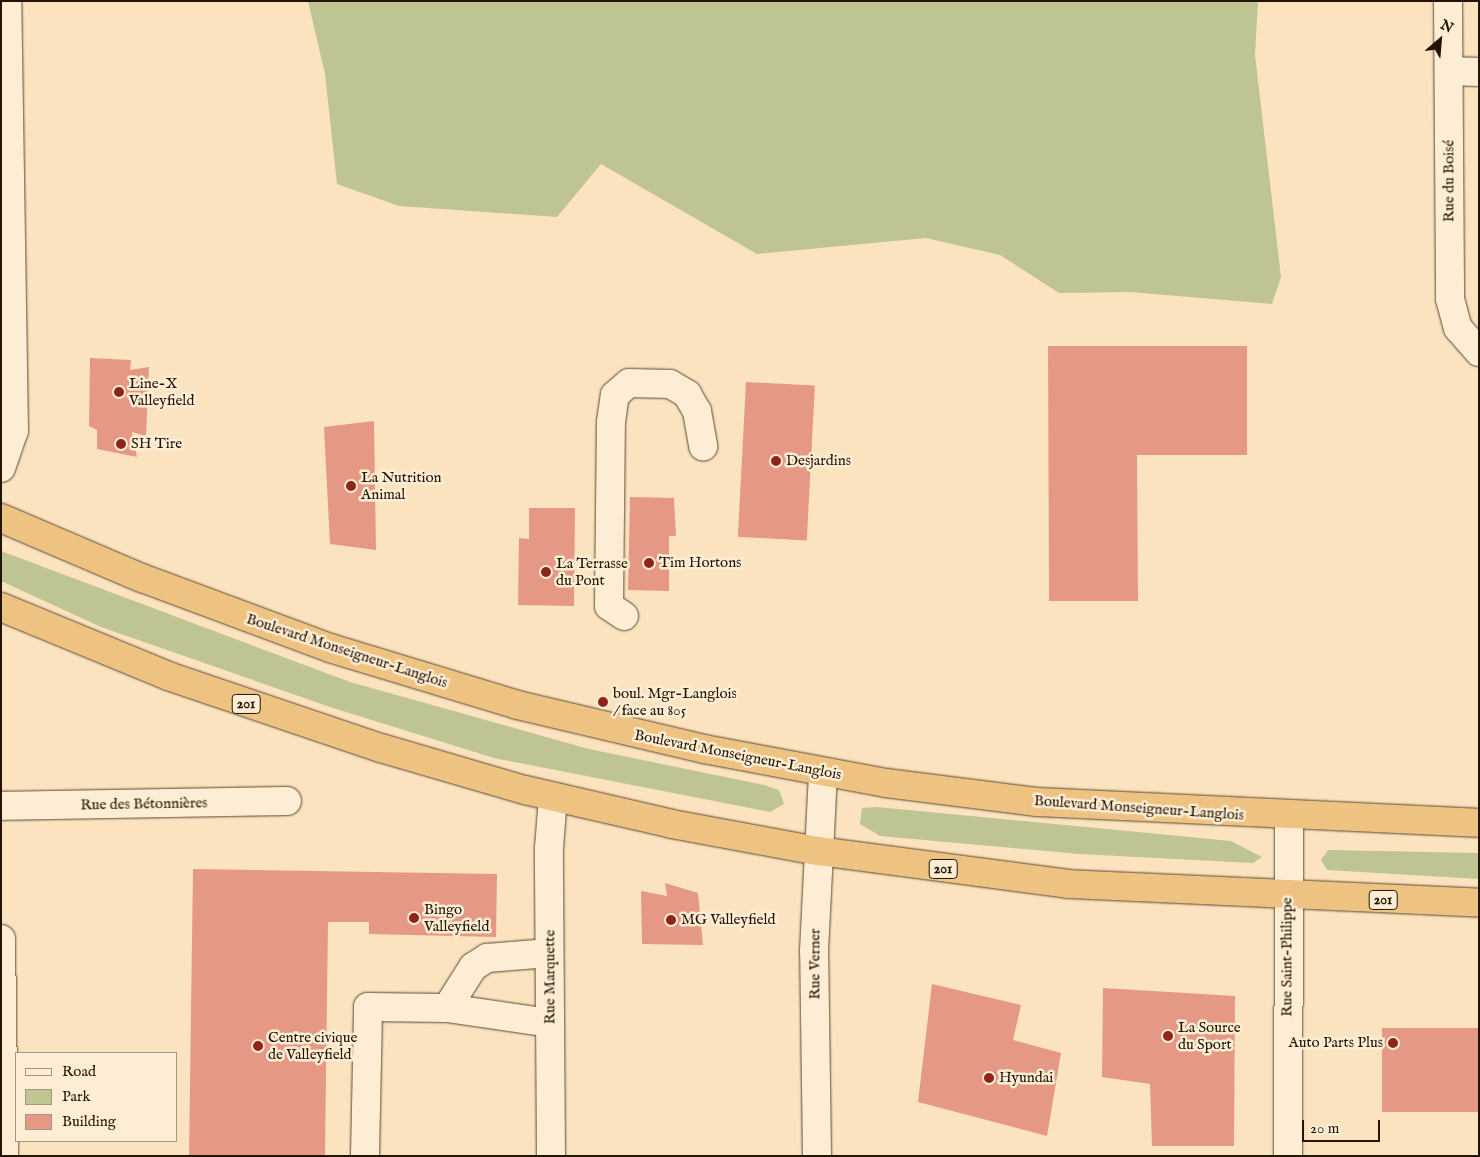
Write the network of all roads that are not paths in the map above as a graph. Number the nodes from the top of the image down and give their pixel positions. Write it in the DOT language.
graph roads {
  1 [pos="7,1"];
  2 [pos="1448,1"];
  3 [pos="1449,71"];
  4 [pos="1479,72"];
  5 [pos="1479,352"];
  6 [pos="703,446"];
  7 [pos="1,468"];
  8 [pos="1,518"];
  9 [pos="1,607"];
  10 [pos="624,616"];
  11 [pos="824,773"];
  12 [pos="553,798"];
  13 [pos="287,801"];
  14 [pos="1,806"];
  15 [pos="1289,817"];
  16 [pos="1479,824"];
  17 [pos="818,851"];
  18 [pos="1287,897"];
  19 [pos="1479,903"];
  20 [pos="1,939"];
  21 [pos="550,954"];
  22 [pos="447,1008"];
  23 [pos="550,1023"];
  24 [pos="4,1156"];
  25 [pos="365,1156"];
  26 [pos="551,1156"];
  27 [pos="817,1156"];
  28 [pos="1288,1156"];
  1 -- 7 [label="street"];
  2 -- 3 [label="street, Rue du Boisé"];
  3 -- 4 [label="street"];
  3 -- 5 [label="street, Rue du Boisé"];
  6 -- 10 [label="street"];
  8 -- 11 [label="highway, Boulevard Monseigneur-Langlois"];
  9 -- 12 [label="highway, 201"];
  11 -- 15 [label="highway, Boulevard Monseigneur-Langlois"];
  11 -- 17 [label="street, Rue Verner"];
  12 -- 17 [label="highway, 201"];
  12 -- 21 [label="street, Rue Marquette"];
  13 -- 14 [label="street, Rue des Bétonnières"];
  15 -- 16 [label="highway, Boulevard Monseigneur-Langlois"];
  15 -- 18 [label="street, Rue Saint-Philippe"];
  17 -- 18 [label="highway, 201"];
  17 -- 27 [label="street, Rue Verner"];
  18 -- 19 [label="highway, 201"];
  18 -- 28 [label="street, Rue Saint-Philippe"];
  20 -- 24 [label="street"];
  21 -- 22 [label="street"];
  21 -- 23 [label="street, Rue Marquette"];
  22 -- 23 [label="street"];
  22 -- 25 [label="street"];
  23 -- 26 [label="street, Rue Marquette"];
}
